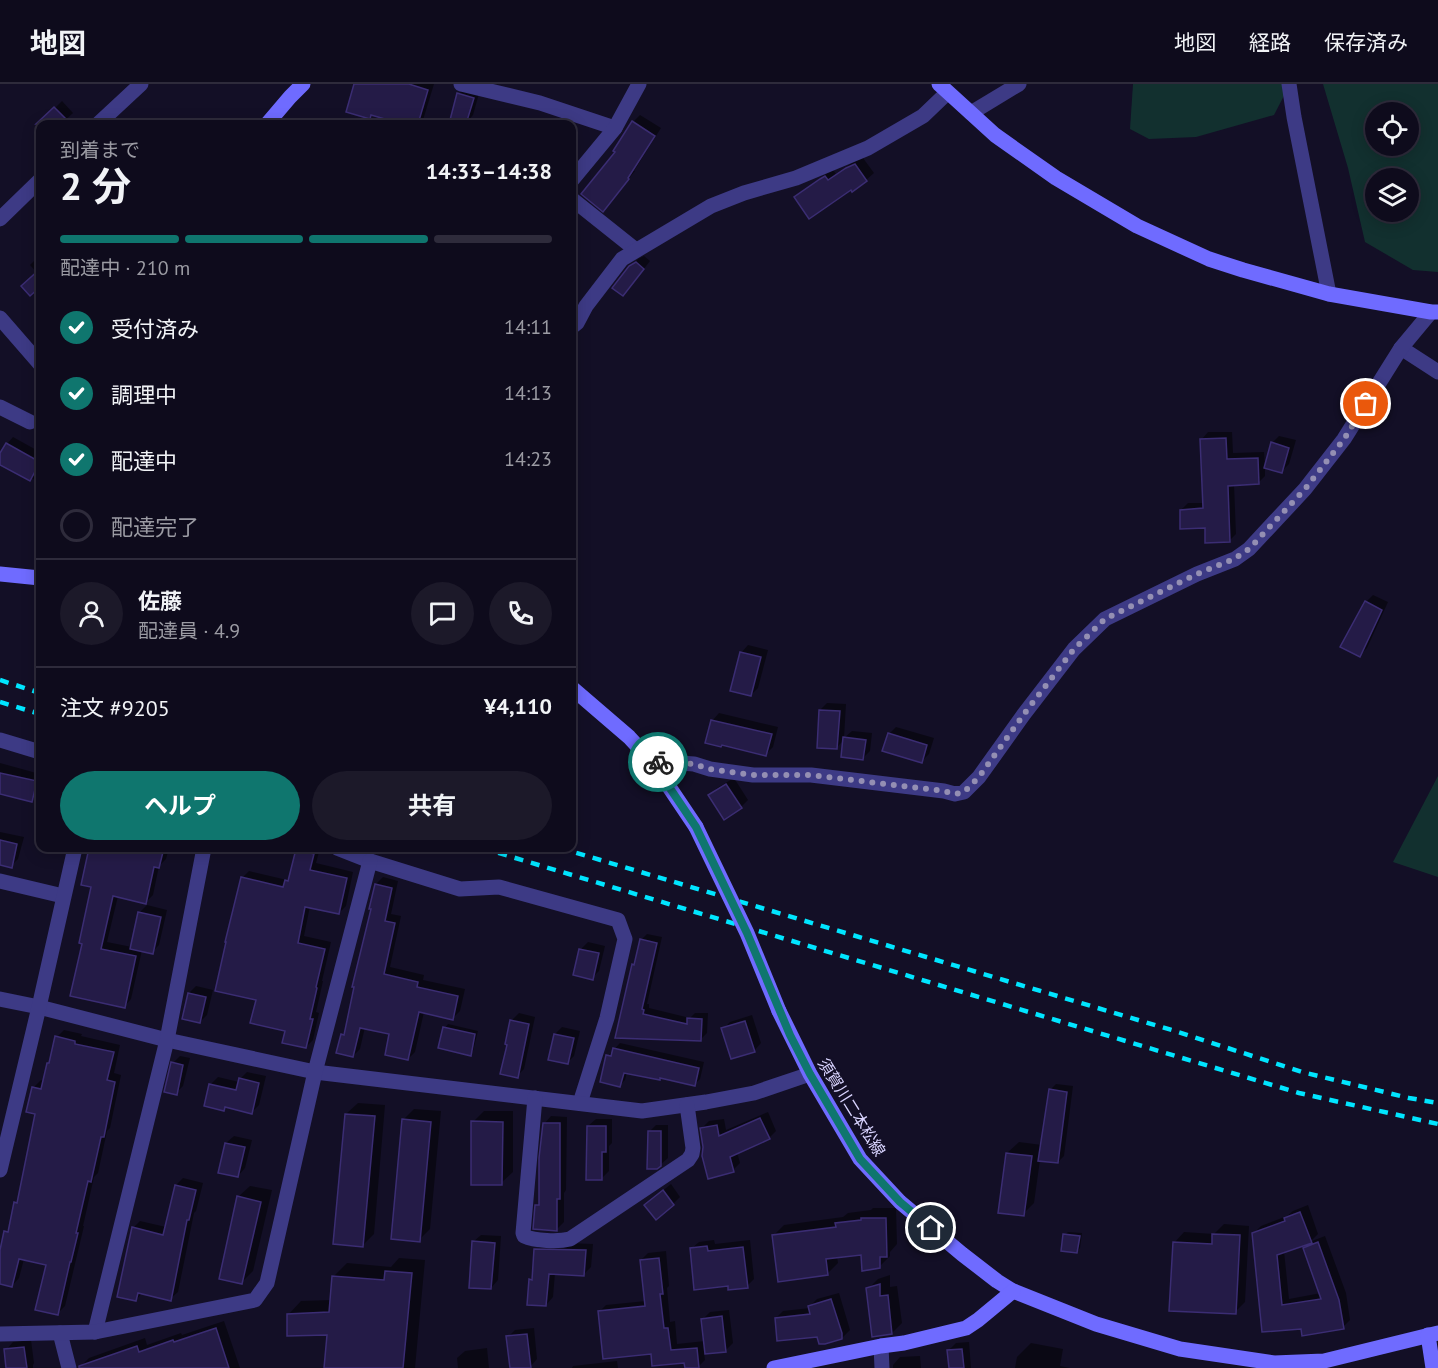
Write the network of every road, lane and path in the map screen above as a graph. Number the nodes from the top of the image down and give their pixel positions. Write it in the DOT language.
graph roads {
  1 [pos="141,84"];
  2 [pos="303,84"];
  3 [pos="461,84"];
  4 [pos="639,84"];
  5 [pos="1019,84"];
  6 [pos="1289,84"];
  7 [pos="943,88"];
  8 [pos="971,113"];
  9 [pos="102,120"];
  10 [pos="270,120"];
  11 [pos="615,128"];
  12 [pos="576,175"];
  13 [pos="36,184"];
  14 [pos="576,202"];
  15 [pos="0,219"];
  16 [pos="636,250"];
  17 [pos="1329,294"];
  18 [pos="1434,312"];
  19 [pos="0,318"];
  20 [pos="576,324"];
  21 [pos="1401,348"];
  22 [pos="36,359"];
  23 [pos="1438,372"];
  24 [pos="0,407"];
  25 [pos="30,422"];
  26 [pos="0,574"];
  27 [pos="36,578"];
  28 [pos="576,691"];
  29 [pos="0,740"];
  30 [pos="36,751"];
  31 [pos="653,763"];
  32 [pos="74,852"];
  33 [pos="203,852"];
  34 [pos="347,852"];
  35 [pos="370,861"];
  36 [pos="0,881"];
  37 [pos="63,896"];
  38 [pos="0,999"];
  39 [pos="39,1008"];
  40 [pos="167,1040"];
  41 [pos="315,1072"];
  42 [pos="810,1074"];
  43 [pos="535,1098"];
  44 [pos="580,1103"];
  45 [pos="687,1105"];
  46 [pos="0,1170"];
  47 [pos="1012,1291"];
  48 [pos="95,1332"];
  49 [pos="60,1333"];
  50 [pos="0,1334"];
  51 [pos="1433,1334"];
  52 [pos="881,1346"];
  53 [pos="69,1368"];
  54 [pos="774,1368"];
  55 [pos="882,1368"];
  56 [pos="1432,1368"];
  1 -- 9 [label="street"];
  2 -- 10 [label="main road"];
  3 -- 11 [label="street"];
  4 -- 11 [label="street"];
  5 -- 8 [label="street"];
  6 -- 17 [label="street"];
  7 -- 8 [label="main road"];
  7 -- 16 [label="street"];
  8 -- 17 [label="main road"];
  11 -- 12 [label="street"];
  13 -- 15 [label="street"];
  14 -- 16 [label="street"];
  16 -- 20 [label="street"];
  17 -- 18 [label="main road"];
  18 -- 21 [label="street"];
  19 -- 22 [label="street"];
  21 -- 23 [label="street"];
  21 -- 31 [label="street"];
  24 -- 25 [label="street"];
  26 -- 27 [label="main road"];
  28 -- 31 [label="main road, 須賀川二本松線"];
  29 -- 30 [label="street"];
  31 -- 42 [label="main road, 須賀川二本松線, bridge"];
  32 -- 37 [label="street"];
  33 -- 40 [label="street"];
  34 -- 35 [label="street"];
  35 -- 41 [label="street"];
  35 -- 44 [label="street"];
  36 -- 37 [label="street"];
  37 -- 39 [label="street"];
  38 -- 39 [label="street"];
  39 -- 40 [label="street"];
  39 -- 46 [label="street"];
  40 -- 41 [label="street"];
  40 -- 48 [label="street"];
  41 -- 43 [label="street"];
  41 -- 48 [label="street"];
  42 -- 45 [label="street"];
  42 -- 47 [label="main road, 須賀川二本松線"];
  43 -- 44 [label="street"];
  43 -- 45 [label="street"];
  44 -- 45 [label="street"];
  47 -- 51 [label="main road, 須賀川二本松線"];
  47 -- 52 [label="main road"];
  48 -- 49 [label="street"];
  49 -- 50 [label="street"];
  49 -- 53 [label="street"];
  51 -- 56 [label="main road"];
  52 -- 54 [label="main road"];
  52 -- 55 [label="street"];
}
